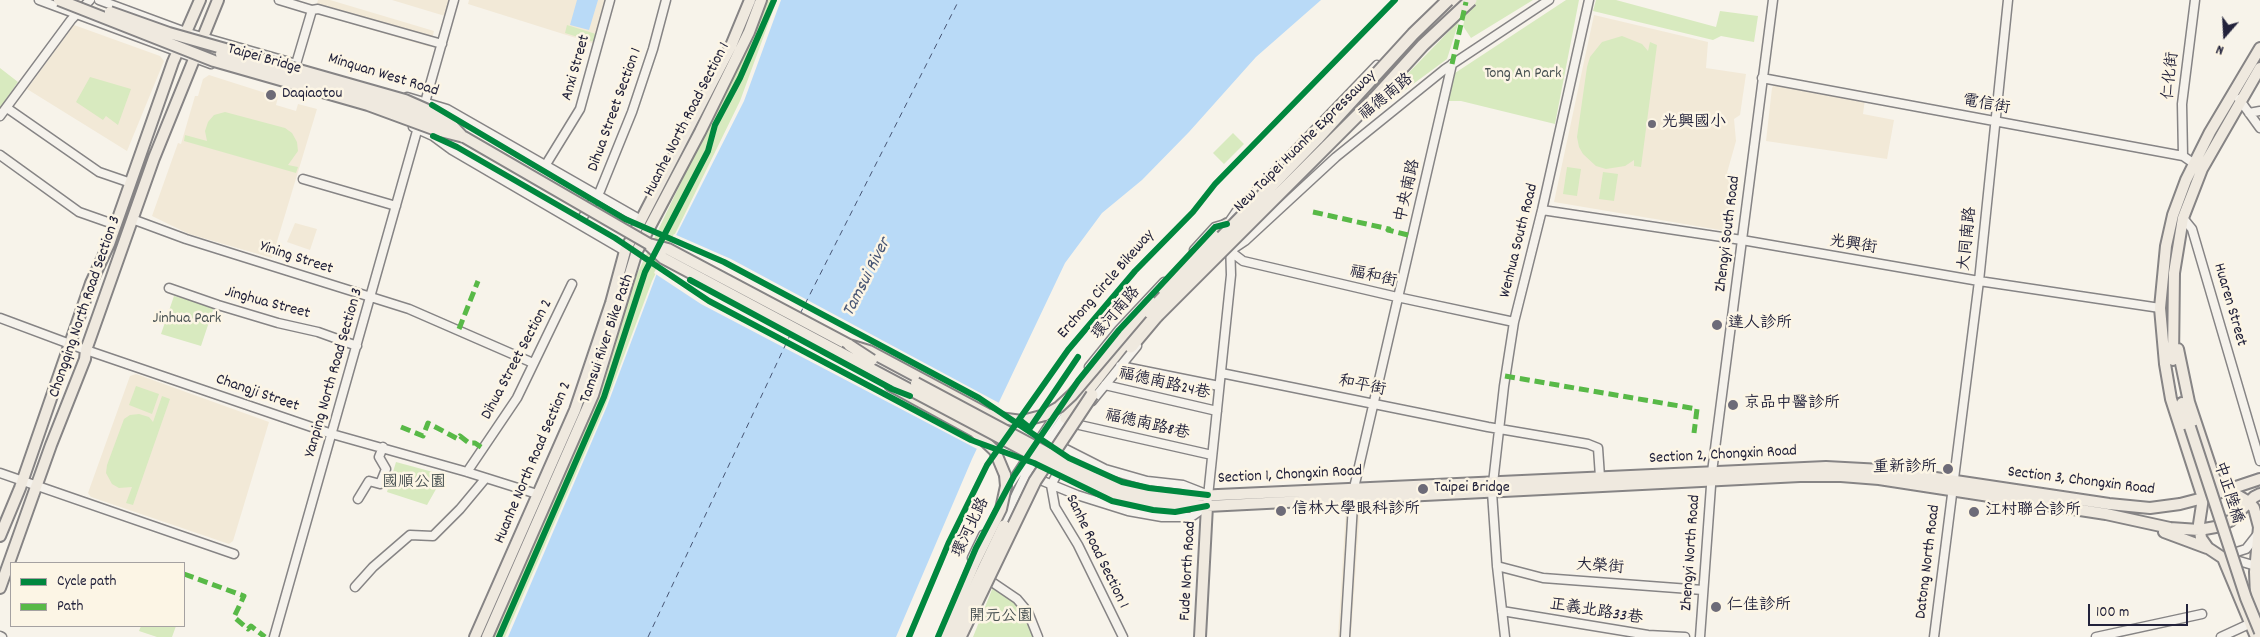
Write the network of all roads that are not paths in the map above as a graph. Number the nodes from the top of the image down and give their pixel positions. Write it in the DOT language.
graph roads {
  1 [pos="39,0"];
  2 [pos="60,0"];
  3 [pos="78,0"];
  4 [pos="90,0"];
  5 [pos="99,0"];
  6 [pos="200,0"];
  7 [pos="218,0"];
  8 [pos="279,0"];
  9 [pos="454,0"];
  10 [pos="610,0"];
  11 [pos="666,0"];
  12 [pos="750,0"];
  13 [pos="761,0"];
  14 [pos="1443,0"];
  15 [pos="1448,0"];
  16 [pos="1459,0"];
  17 [pos="1470,0"];
  18 [pos="1549,0"];
  19 [pos="1589,0"];
  20 [pos="1773,0"];
  21 [pos="2008,0"];
  22 [pos="2195,0"];
  23 [pos="312,10"];
  24 [pos="76,14"];
  25 [pos="188,33"];
  26 [pos="204,37"];
  27 [pos="442,44"];
  28 [pos="198,48"];
  29 [pos="2260,48"];
  30 [pos="178,54"];
  31 [pos="193,59"];
  32 [pos="296,64"];
  33 [pos="1452,64"];
  34 [pos="2260,68"];
  35 [pos="1762,78"];
  36 [pos="2234,92"];
  37 [pos="2240,101"];
  38 [pos="425,102"];
  39 [pos="6,108"];
  40 [pos="2260,111"];
  41 [pos="2249,113"];
  42 [pos="0,116"];
  43 [pos="1995,122"];
  44 [pos="2260,128"];
  45 [pos="418,129"];
  46 [pos="464,137"];
  47 [pos="0,155"];
  48 [pos="2183,156"];
  49 [pos="2194,163"];
  50 [pos="545,166"];
  51 [pos="2202,169"];
  52 [pos="303,180"];
  53 [pos="131,184"];
  54 [pos="597,195"];
  55 [pos="396,206"];
  56 [pos="1542,210"];
  57 [pos="2183,218"];
  58 [pos="132,219"];
  59 [pos="641,220"];
  60 [pos="579,224"];
  61 [pos="1227,224"];
  62 [pos="116,225"];
  63 [pos="1742,240"];
  64 [pos="630,241"];
  65 [pos="648,244"];
  66 [pos="1230,250"];
  67 [pos="625,251"];
  68 [pos="637,251"];
  69 [pos="1979,281"];
  70 [pos="572,284"];
  71 [pos="169,288"];
  72 [pos="370,297"];
  73 [pos="1397,298"];
  74 [pos="2160,313"];
  75 [pos="0,318"];
  76 [pos="1514,322"];
  77 [pos="2173,323"];
  78 [pos="70,345"];
  79 [pos="849,345"];
  80 [pos="357,346"];
  81 [pos="86,350"];
  82 [pos="839,352"];
  83 [pos="2172,360"];
  84 [pos="533,362"];
  85 [pos="1120,366"];
  86 [pos="1221,373"];
  87 [pos="1105,385"];
  88 [pos="1219,386"];
  89 [pos="1373,404"];
  90 [pos="1217,411"];
  91 [pos="1070,421"];
  92 [pos="1498,428"];
  93 [pos="332,434"];
  94 [pos="1044,438"];
  95 [pos="382,447"];
  96 [pos="1059,447"];
  97 [pos="1070,452"];
  98 [pos="1212,455"];
  99 [pos="1027,457"];
  100 [pos="2260,460"];
  101 [pos="467,472"];
  102 [pos="0,473"];
  103 [pos="1026,474"];
  104 [pos="1712,476"];
  105 [pos="1600,477"];
  106 [pos="485,478"];
  107 [pos="1039,479"];
  108 [pos="2260,479"];
  109 [pos="22,482"];
  110 [pos="1051,485"];
  111 [pos="36,486"];
  112 [pos="1952,486"];
  113 [pos="1493,487"];
  114 [pos="1006,491"];
  115 [pos="2223,492"];
  116 [pos="1354,493"];
  117 [pos="537,494"];
  118 [pos="2260,494"];
  119 [pos="1208,495"];
  120 [pos="2203,498"];
  121 [pos="358,499"];
  122 [pos="1175,501"];
  123 [pos="2248,502"];
  124 [pos="1207,506"];
  125 [pos="2138,523"];
  126 [pos="2199,530"];
  127 [pos="2259,531"];
  128 [pos="0,536"];
  129 [pos="2208,548"];
  130 [pos="234,554"];
  131 [pos="2218,554"];
  132 [pos="1497,566"];
  133 [pos="2258,567"];
  134 [pos="989,580"];
  135 [pos="355,587"];
  136 [pos="0,588"];
  137 [pos="1703,590"];
  138 [pos="2258,591"];
  139 [pos="1502,611"];
  140 [pos="2260,612"];
  141 [pos="2202,614"];
  142 [pos="2260,619"];
  143 [pos="2249,623"];
  144 [pos="2260,632"];
  145 [pos="274,637"];
  146 [pos="475,637"];
  147 [pos="487,637"];
  148 [pos="938,637"];
  149 [pos="943,637"];
  150 [pos="950,637"];
  151 [pos="960,637"];
  152 [pos="965,637"];
  153 [pos="1038,637"];
  154 [pos="1123,637"];
  155 [pos="1200,637"];
  156 [pos="1345,637"];
  157 [pos="1506,637"];
  158 [pos="1686,637"];
  159 [pos="1700,637"];
  160 [pos="1934,637"];
  161 [pos="2096,637"];
  162 [pos="2221,637"];
  163 [pos="2256,637"];
  1 -- 24 [label="street"];
  2 -- 46 [label="main road, Taipei Bridge, bridge"];
  3 -- 46 [label="main road, Taipei Bridge, bridge"];
  4 -- 24 [label="street"];
  5 -- 25 [label="street, Minquan West Road"];
  6 -- 25 [label="main road, Chongqing North Road Section 3"];
  7 -- 26 [label="main road, Chongqing North Road Section 3"];
  8 -- 23 [label="street"];
  9 -- 27 [label="street, Yanping North Road Section 3"];
  10 -- 50 [label="street, Anxi Street"];
  11 -- 54 [label="street, Dihua Street Section 1"];
  12 -- 59 [label="main road, Huanhe North Road Section 1"];
  13 -- 68 [label="main road, Huanhe North Road Section 1"];
  14 -- 61 [label="street, 環河南路"];
  15 -- 91 [label="highway, New Taipei Huanhe Expressaway, bridge"];
  16 -- 61 [label="highway, bridge"];
  17 -- 66 [label="street"];
  17 -- 151 [label="highway, New Taipei Huanhe Expressaway, bridge"];
  18 -- 33 [label="street, 福德南路"];
  19 -- 56 [label="street, Wenhua South Road"];
  20 -- 35 [label="street, Zhengyi South Road"];
  21 -- 43 [label="street, 大同南路"];
  22 -- 48 [label="street, 仁化街"];
  23 -- 27 [label="street"];
  23 -- 32 [label="street"];
  24 -- 30 [label="street"];
  24 -- 39 [label="street"];
  25 -- 26 [label="street, Minquan West Road"];
  25 -- 28 [label="main road"];
  25 -- 30 [label="main road, Chongqing North Road Section 3"];
  26 -- 28 [label="main road, Chongqing North Road Section 3"];
  26 -- 32 [label="street, Minquan West Road"];
  27 -- 38 [label="street, Yanping North Road Section 3"];
  28 -- 30 [label="main road"];
  28 -- 31 [label="main road, Chongqing North Road Section 3"];
  28 -- 46 [label="main road, bridge"];
  29 -- 36 [label="main road"];
  30 -- 31 [label="street"];
  30 -- 53 [label="main road, Chongqing North Road Section 3"];
  31 -- 45 [label="street"];
  31 -- 58 [label="main road, Chongqing North Road Section 3"];
  32 -- 38 [label="street, Minquan West Road"];
  33 -- 66 [label="street, 福德南路"];
  33 -- 73 [label="street, 中央南路"];
  34 -- 37 [label="main road"];
  35 -- 43 [label="street, 電信街"];
  35 -- 63 [label="street, Zhengyi South Road"];
  36 -- 37 [label="street"];
  36 -- 49 [label="main road"];
  37 -- 41 [label="street"];
  37 -- 51 [label="main road"];
  38 -- 45 [label="street, Yanping North Road Section 3"];
  38 -- 50 [label="street, Minquan West Road"];
  39 -- 42 [label="street"];
  39 -- 53 [label="street"];
  40 -- 41 [label="street"];
  41 -- 44 [label="street"];
  43 -- 48 [label="street, 電信街"];
  43 -- 69 [label="street, 大同南路"];
  45 -- 55 [label="street, Yanping North Road Section 3"];
  45 -- 60 [label="street"];
  46 -- 65 [label="main road, Taipei Bridge, bridge"];
  47 -- 62 [label="street"];
  48 -- 49 [label="street, 電信街"];
  49 -- 51 [label="street, 電信街"];
  49 -- 74 [label="main road"];
  50 -- 54 [label="street, Minquan West Road"];
  51 -- 57 [label="main road"];
  52 -- 55 [label="street"];
  53 -- 62 [label="main road, Chongqing North Road Section 3"];
  54 -- 59 [label="street, Minquan West Road"];
  54 -- 60 [label="street, Dihua Street Section 1"];
  55 -- 72 [label="street, Yanping North Road Section 3"];
  56 -- 63 [label="street, 光興街"];
  56 -- 76 [label="street, Wenhua South Road"];
  57 -- 77 [label="main road"];
  57 -- 100 [label="street, Huaren Street"];
  58 -- 72 [label="street, Yining Street"];
  58 -- 81 [label="main road, Chongqing North Road Section 3"];
  59 -- 64 [label="main road, Huanhe North Road Section 1"];
  60 -- 67 [label="street"];
  61 -- 66 [label="street"];
  61 -- 79 [label="main road, bridge"];
  61 -- 94 [label="street, 環河南路"];
  62 -- 78 [label="main road, Chongqing North Road Section 3"];
  63 -- 69 [label="street, 光興街"];
  63 -- 104 [label="street, Zhengyi South Road"];
  64 -- 67 [label="main road, Huanhe North Road Section 2"];
  65 -- 79 [label="main road, Taipei Bridge"];
  65 -- 82 [label="main road, Taipei Bridge"];
  66 -- 73 [label="street, 福和街"];
  66 -- 85 [label="street"];
  66 -- 86 [label="street"];
  67 -- 117 [label="main road, Huanhe North Road Section 2"];
  68 -- 147 [label="main road, Huanhe North Road Section 2"];
  69 -- 74 [label="street, 光興街"];
  69 -- 112 [label="street, 大同南路"];
  70 -- 84 [label="street, Dihua Street Section 2"];
  71 -- 80 [label="street, Jinghua Street"];
  72 -- 80 [label="street, Yanping North Road Section 3"];
  72 -- 84 [label="street, Yining Street"];
  73 -- 76 [label="street, 福和街"];
  73 -- 89 [label="street, 中央南路"];
  74 -- 83 [label="main road, 中正陸橋"];
  74 -- 120 [label="main road"];
  75 -- 78 [label="street, Changji Street"];
  76 -- 92 [label="street, Wenhua South Road"];
  77 -- 83 [label="main road"];
  77 -- 115 [label="main road"];
  78 -- 81 [label="street, Changji Street"];
  78 -- 109 [label="main road, Chongqing North Road Section 3"];
  79 -- 122 [label="main road, Taipei Bridge, bridge"];
  80 -- 93 [label="street, Yanping North Road Section 3"];
  81 -- 93 [label="street, Changji Street"];
  81 -- 111 [label="main road, Chongqing North Road Section 3"];
  82 -- 114 [label="main road, bridge"];
  82 -- 122 [label="main road, Taipei Bridge, bridge"];
  83 -- 144 [label="main road, 中正陸橋, bridge"];
  84 -- 101 [label="street, Dihua Street Section 2"];
  85 -- 87 [label="street"];
  85 -- 88 [label="street"];
  86 -- 88 [label="street"];
  86 -- 89 [label="street, 和平街"];
  87 -- 90 [label="street, 福德南路24巷"];
  87 -- 91 [label="street"];
  88 -- 90 [label="street"];
  89 -- 92 [label="street, 和平街"];
  89 -- 116 [label="street, 中央南路"];
  90 -- 98 [label="street"];
  91 -- 96 [label="street"];
  91 -- 98 [label="street, 福德南路8巷"];
  91 -- 150 [label="highway, New Taipei Huanhe Expressaway, bridge"];
  92 -- 105 [label="street, 和平街"];
  92 -- 113 [label="street, Wenhua South Road"];
  93 -- 95 [label="street, Changji Street"];
  93 -- 145 [label="street, Yanping North Road Section 3"];
  94 -- 96 [label="street, Section 1, Chongxin Road"];
  94 -- 99 [label="street, 環河北路"];
  94 -- 103 [label="street, 環河北路"];
  95 -- 101 [label="street, Changji Street"];
  95 -- 121 [label="street"];
  96 -- 97 [label="street, Section 1, Chongxin Road"];
  96 -- 107 [label="street"];
  97 -- 110 [label="street, Sanhe Road Section 1"];
  97 -- 119 [label="street, Section 1, Chongxin Road"];
  98 -- 119 [label="street"];
  99 -- 103 [label="street"];
  99 -- 114 [label="street, 環河北路"];
  101 -- 106 [label="street, Changji Street"];
  102 -- 109 [label="street"];
  103 -- 107 [label="street, Section 1, Chongxin Road"];
  103 -- 150 [label="street, 環河北路"];
  104 -- 105 [label="main road, Section 2, Chongxin Road"];
  104 -- 112 [label="main road, Section 2, Chongxin Road"];
  104 -- 113 [label="main road, Section 2, Chongxin Road"];
  104 -- 137 [label="street, Zhengyi North Road"];
  105 -- 113 [label="main road, Section 2, Chongxin Road"];
  106 -- 117 [label="street, Changji Street"];
  106 -- 135 [label="street"];
  107 -- 110 [label="street, Section 1, Chongxin Road"];
  107 -- 134 [label="street"];
  108 -- 115 [label="main road, Section 3, Chongxin Road"];
  109 -- 111 [label="street"];
  109 -- 128 [label="main road, Chongqing North Road Section 3"];
  110 -- 124 [label="street, Section 1, Chongxin Road"];
  110 -- 154 [label="street, Sanhe Road Section 1"];
  111 -- 130 [label="street"];
  111 -- 136 [label="main road, Chongqing North Road Section 3"];
  112 -- 120 [label="main road, Section 3, Chongxin Road"];
  112 -- 125 [label="main road, Section 3, Chongxin Road"];
  112 -- 160 [label="street, Datong North Road"];
  113 -- 116 [label="main road, Section 1, Chongxin Road"];
  113 -- 132 [label="street, Wenhua South Road"];
  114 -- 148 [label="street, 環河北路"];
  114 -- 149 [label="main road, bridge"];
  115 -- 120 [label="main road, Section 3, Chongxin Road"];
  115 -- 123 [label="main road"];
  116 -- 119 [label="main road, Section 1, Chongxin Road"];
  116 -- 124 [label="main road, Section 1, Chongxin Road"];
  116 -- 156 [label="street, 中央南路"];
  117 -- 146 [label="main road, Huanhe North Road Section 2"];
  118 -- 123 [label="main road, Section 3, Chongxin Road"];
  119 -- 122 [label="main road"];
  119 -- 124 [label="street"];
  120 -- 126 [label="main road"];
  122 -- 124 [label="main road"];
  123 -- 126 [label="main road, Section 3, Chongxin Road"];
  123 -- 127 [label="main road"];
  124 -- 155 [label="main road, Fude North Road"];
  125 -- 126 [label="main road, Section 3, Chongxin Road"];
  125 -- 129 [label="main road"];
  126 -- 129 [label="main road"];
  127 -- 131 [label="street"];
  127 -- 133 [label="main road"];
  129 -- 131 [label="main road"];
  131 -- 133 [label="street"];
  131 -- 143 [label="main road"];
  132 -- 137 [label="street, 大榮街"];
  132 -- 139 [label="street, Wenhua South Road"];
  133 -- 138 [label="main road"];
  134 -- 152 [label="street"];
  134 -- 153 [label="street"];
  137 -- 159 [label="street, Zhengyi North Road"];
  138 -- 140 [label="main road"];
  139 -- 157 [label="street, Wenhua South Road"];
  139 -- 158 [label="street, 正義北路33巷"];
  141 -- 161 [label="street"];
  142 -- 143 [label="street"];
  143 -- 162 [label="street"];
  143 -- 163 [label="main road"];
}
